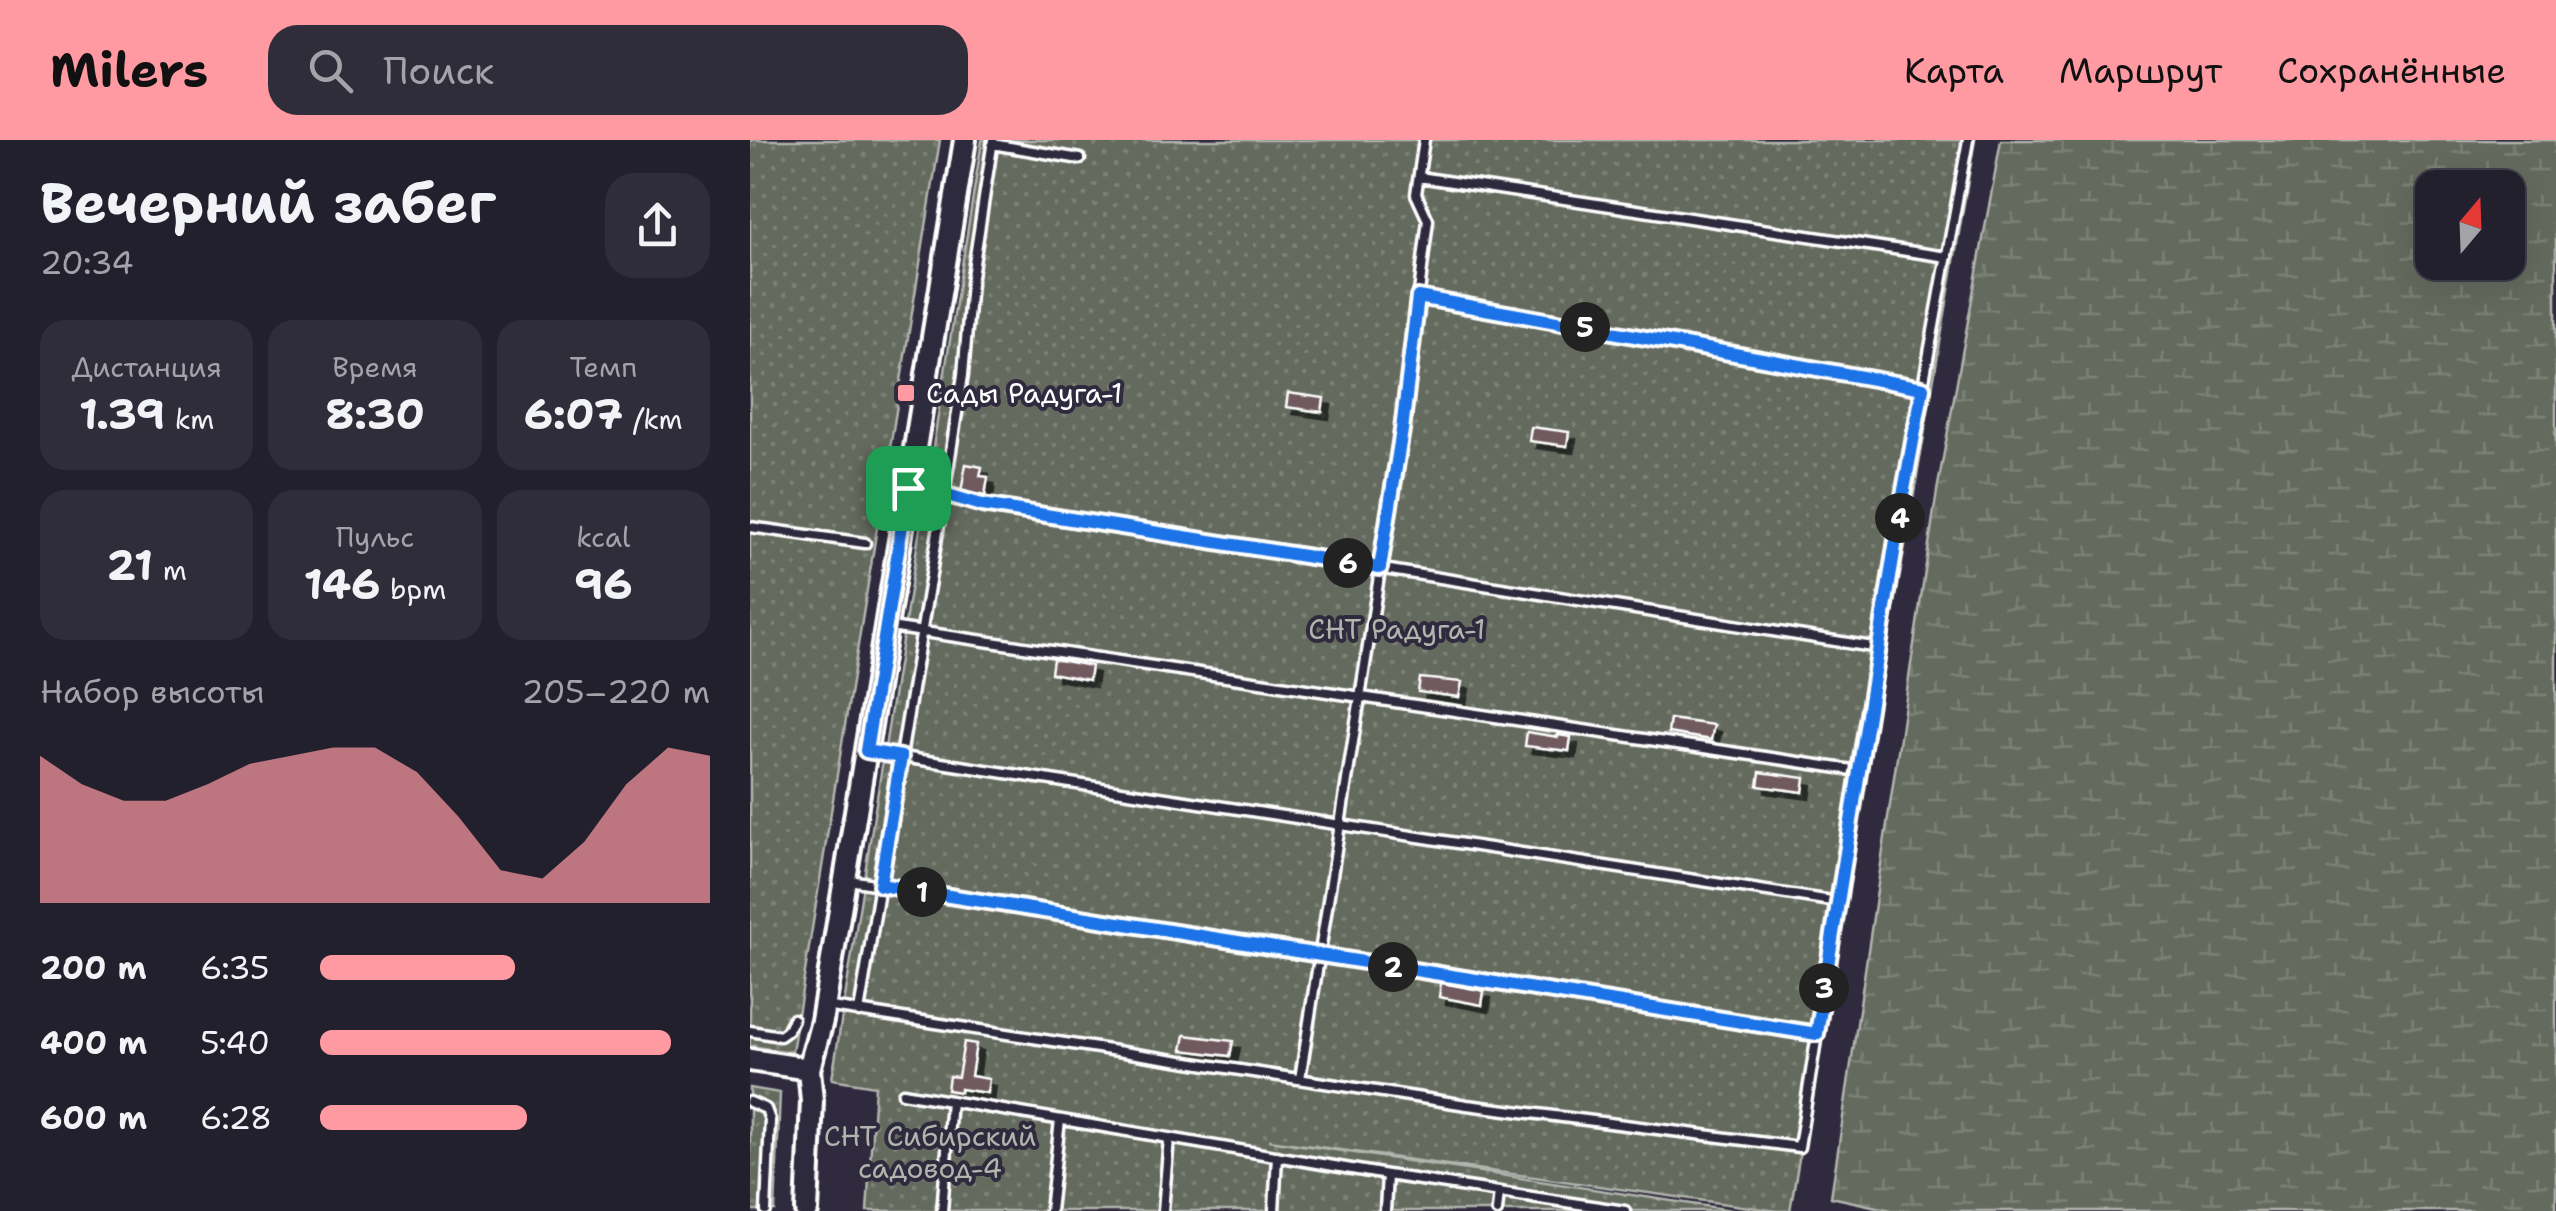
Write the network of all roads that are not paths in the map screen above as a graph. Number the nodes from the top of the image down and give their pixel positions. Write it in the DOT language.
graph roads {
  1 [pos="965,140"];
  2 [pos="1424,140"];
  3 [pos="1968,140"];
  4 [pos="993,142"];
  5 [pos="1080,159"];
  6 [pos="1418,177"];
  7 [pos="1947,257"];
  8 [pos="1418,297"];
  9 [pos="1923,388"];
  10 [pos="908,488"];
  11 [pos="944,494"];
  12 [pos="750,527"];
  13 [pos="865,543"];
  14 [pos="1380,568"];
  15 [pos="886,626"];
  16 [pos="922,632"];
  17 [pos="1879,648"];
  18 [pos="1360,696"];
  19 [pos="866,751"];
  20 [pos="901,757"];
  21 [pos="1859,770"];
  22 [pos="1340,825"];
  23 [pos="845,880"];
  24 [pos="880,885"];
  25 [pos="1838,902"];
  26 [pos="1319,955"];
  27 [pos="824,1006"];
  28 [pos="859,1012"];
  29 [pos="792,1019"];
  30 [pos="750,1031"];
  31 [pos="1817,1034"];
  32 [pos="750,1060"];
  33 [pos="809,1069"];
  34 [pos="1300,1079"];
  35 [pos="903,1093"];
  36 [pos="750,1102"];
  37 [pos="950,1102"];
  38 [pos="1060,1120"];
  39 [pos="1168,1138"];
  40 [pos="1277,1156"];
  41 [pos="1387,1175"];
  42 [pos="1499,1192"];
  43 [pos="1608,1210"];
  44 [pos="766,1211"];
  45 [pos="807,1211"];
  46 [pos="942,1211"];
  47 [pos="1050,1211"];
  48 [pos="1163,1211"];
  49 [pos="1274,1211"];
  50 [pos="1385,1211"];
  51 [pos="1497,1211"];
  52 [pos="1625,1211"];
  1 -- 10 [label="street"];
  2 -- 6 [label="lane"];
  3 -- 7 [label="lane"];
  4 -- 5 [label="lane"];
  4 -- 11 [label="lane"];
  6 -- 7 [label="lane"];
  6 -- 8 [label="lane"];
  7 -- 9 [label="lane"];
  8 -- 9 [label="lane"];
  8 -- 14 [label="lane"];
  9 -- 17 [label="lane"];
  10 -- 11 [label="lane"];
  10 -- 15 [label="street"];
  11 -- 14 [label="lane"];
  11 -- 16 [label="lane"];
  12 -- 13 [label="lane"];
  14 -- 17 [label="lane"];
  14 -- 18 [label="lane"];
  15 -- 16 [label="lane"];
  15 -- 19 [label="street"];
  16 -- 18 [label="lane"];
  16 -- 20 [label="lane"];
  17 -- 21 [label="lane"];
  18 -- 21 [label="lane"];
  18 -- 22 [label="lane"];
  19 -- 20 [label="lane"];
  19 -- 23 [label="street"];
  20 -- 22 [label="lane"];
  20 -- 24 [label="lane"];
  21 -- 25 [label="lane"];
  22 -- 25 [label="lane"];
  22 -- 26 [label="lane"];
  23 -- 24 [label="lane"];
  23 -- 27 [label="street"];
  24 -- 26 [label="lane"];
  24 -- 28 [label="lane"];
  25 -- 31 [label="lane"];
  26 -- 31 [label="lane"];
  26 -- 34 [label="lane"];
  27 -- 28 [label="lane"];
  27 -- 33 [label="street"];
  28 -- 34 [label="lane"];
  29 -- 30 [label="lane"];
  31 -- 34 [label="lane"];
  32 -- 33 [label="street"];
  33 -- 45 [label="street"];
  35 -- 37 [label="lane"];
  36 -- 44 [label="lane"];
  37 -- 38 [label="lane"];
  37 -- 46 [label="lane"];
  38 -- 39 [label="lane"];
  38 -- 47 [label="lane"];
  39 -- 40 [label="lane"];
  39 -- 48 [label="lane"];
  40 -- 41 [label="lane"];
  40 -- 49 [label="lane"];
  41 -- 42 [label="lane"];
  41 -- 50 [label="lane"];
  42 -- 43 [label="lane"];
  42 -- 51 [label="lane"];
  43 -- 52 [label="lane"];
}
